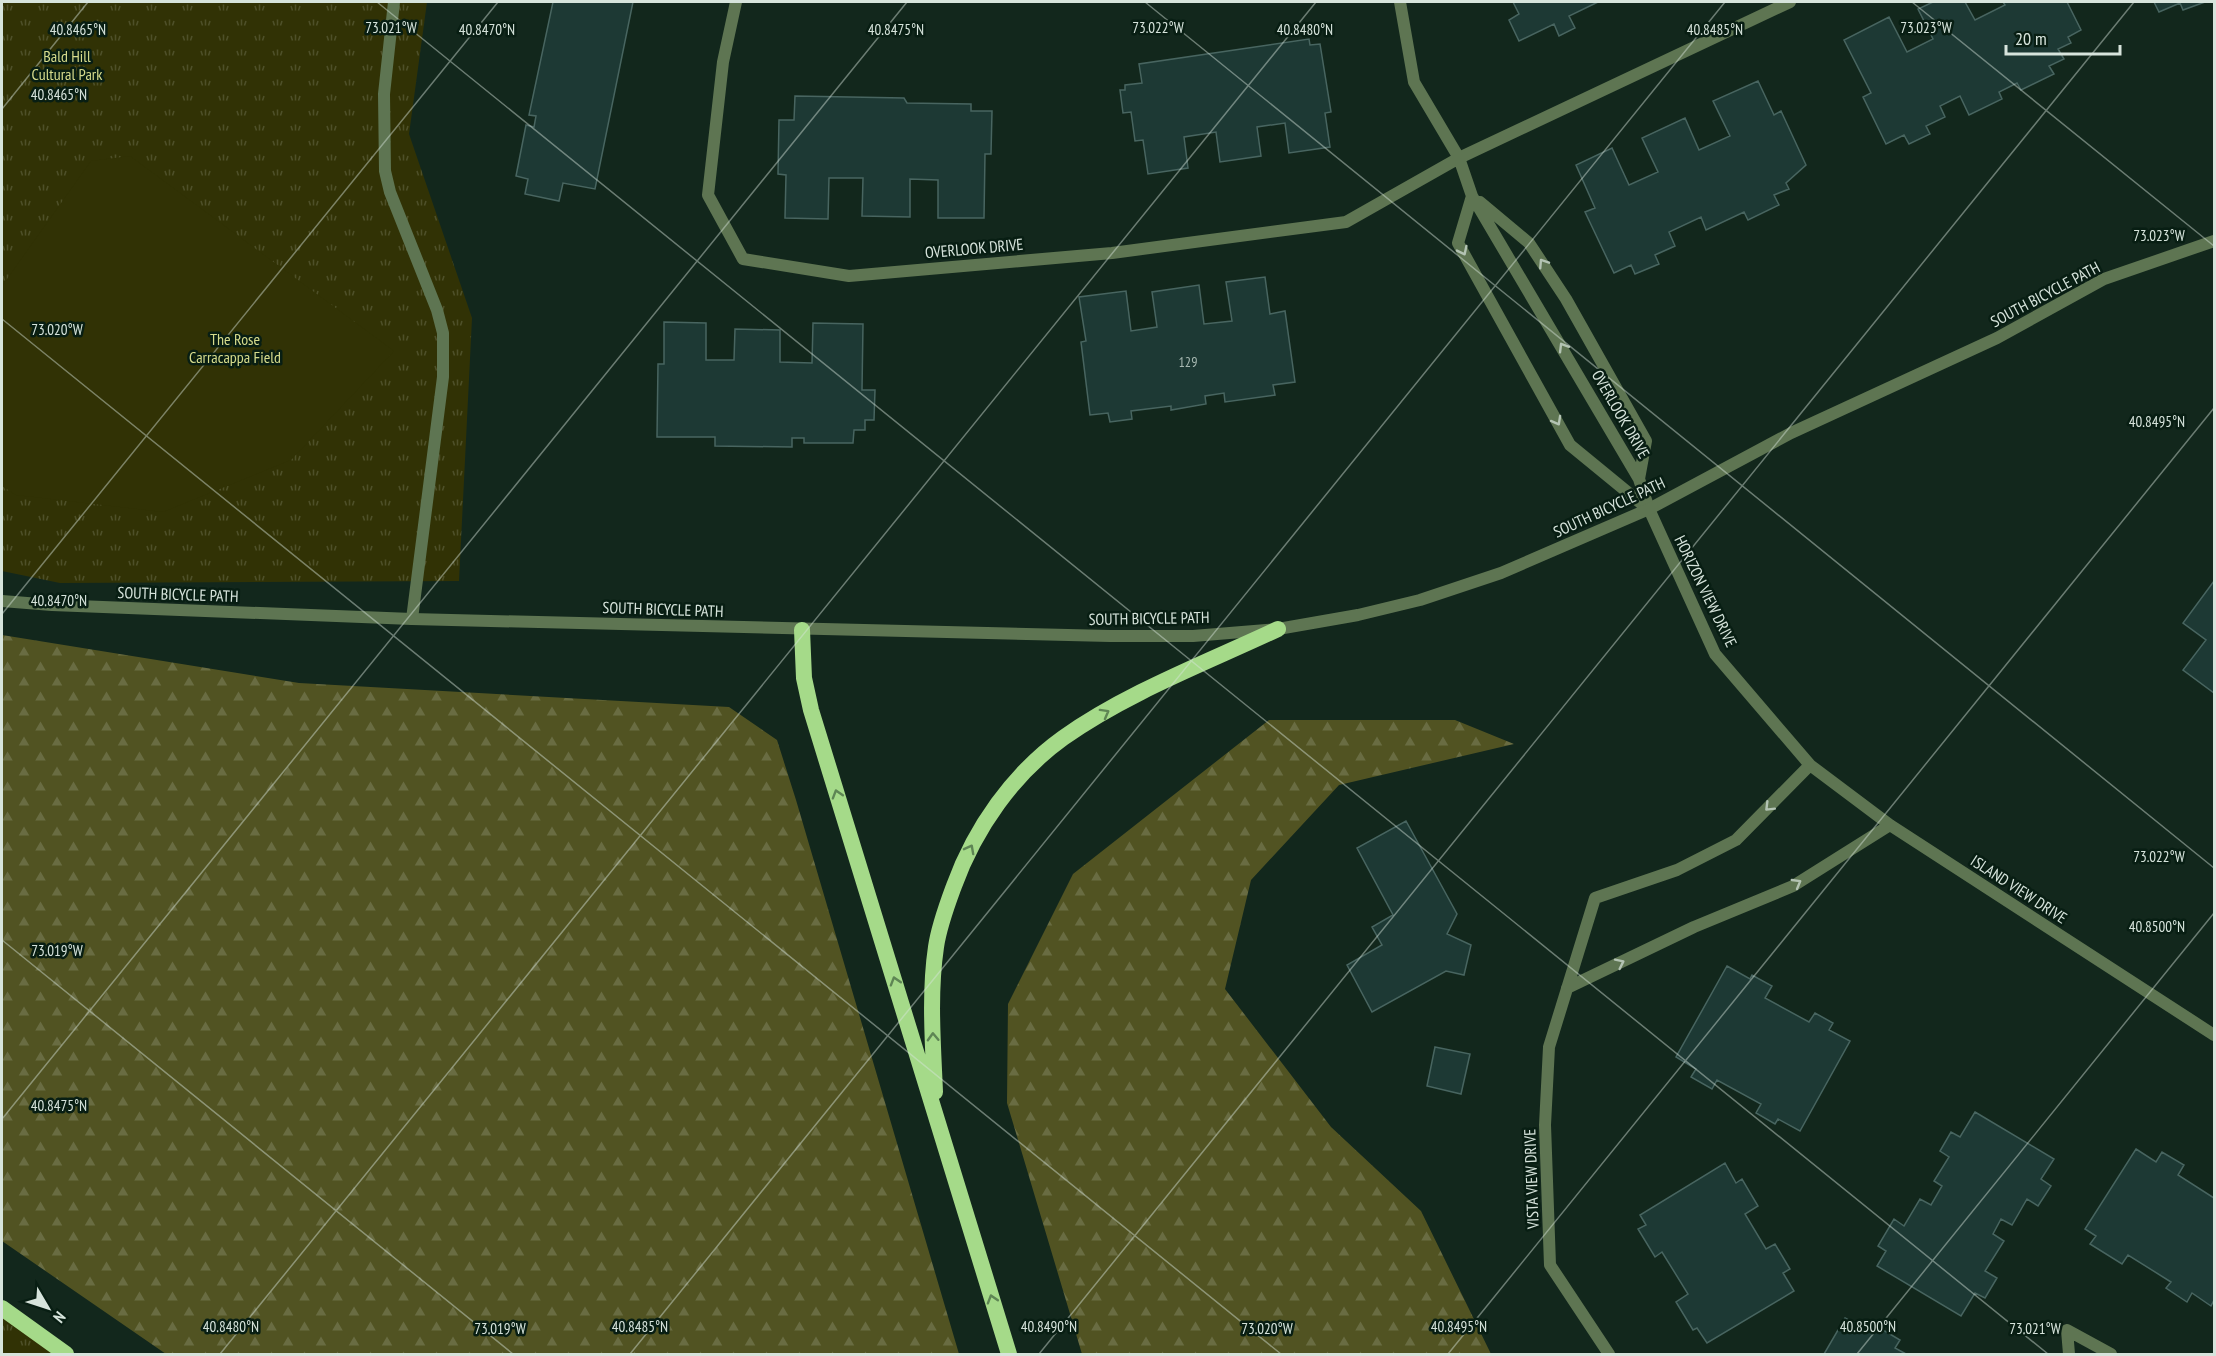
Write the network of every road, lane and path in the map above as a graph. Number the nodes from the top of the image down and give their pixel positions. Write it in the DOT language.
graph roads {
  1 [pos="394,2"];
  2 [pos="736,2"];
  3 [pos="1400,2"];
  4 [pos="1790,2"];
  5 [pos="1459,158"];
  6 [pos="1472,196"];
  7 [pos="2214,242"];
  8 [pos="1639,479"];
  9 [pos="1649,510"];
  10 [pos="2,601"];
  11 [pos="412,619"];
  12 [pos="1278,629"];
  13 [pos="802,630"];
  14 [pos="1810,765"];
  15 [pos="1890,825"];
  16 [pos="1567,988"];
  17 [pos="2214,1035"];
  18 [pos="937,1117"];
  19 [pos="2,1308"];
  20 [pos="66,1354"];
  21 [pos="1009,1354"];
  22 [pos="1609,1354"];
  23 [pos="2069,1354"];
  24 [pos="2111,1354"];
  1 -- 11 [label="street"];
  2 -- 5 [label="street, OVERLOOK DRIVE"];
  3 -- 5 [label="street, OVERLOOK DRIVE"];
  4 -- 5 [label="street, OVERLOOK DRIVE"];
  5 -- 6 [label="street, OVERLOOK DRIVE"];
  8 -- 6 [label="street, OVERLOOK DRIVE, one-way"];
  8 -- 6 [label="street, OVERLOOK DRIVE, one-way"];
  6 -- 9 [label="street, one-way"];
  7 -- 9 [label="street, SOUTH BICYCLE PATH"];
  8 -- 9 [label="street, OVERLOOK DRIVE"];
  9 -- 12 [label="street, SOUTH BICYCLE PATH"];
  9 -- 14 [label="street, HORIZON VIEW DRIVE"];
  10 -- 11 [label="street, SOUTH BICYCLE PATH"];
  11 -- 13 [label="street, SOUTH BICYCLE PATH"];
  12 -- 13 [label="street, SOUTH BICYCLE PATH"];
  18 -- 12 [label="highway, one-way"];
  18 -- 13 [label="highway, one-way"];
  14 -- 15 [label="street, ISLAND VIEW DRIVE"];
  14 -- 16 [label="street, VISTA VIEW DRIVE, one-way"];
  16 -- 15 [label="street, one-way"];
  15 -- 17 [label="street, ISLAND VIEW DRIVE"];
  16 -- 22 [label="street, VISTA VIEW DRIVE"];
  21 -- 18 [label="highway, one-way"];
  19 -- 20 [label="highway"];
  23 -- 24 [label="street"];
}
